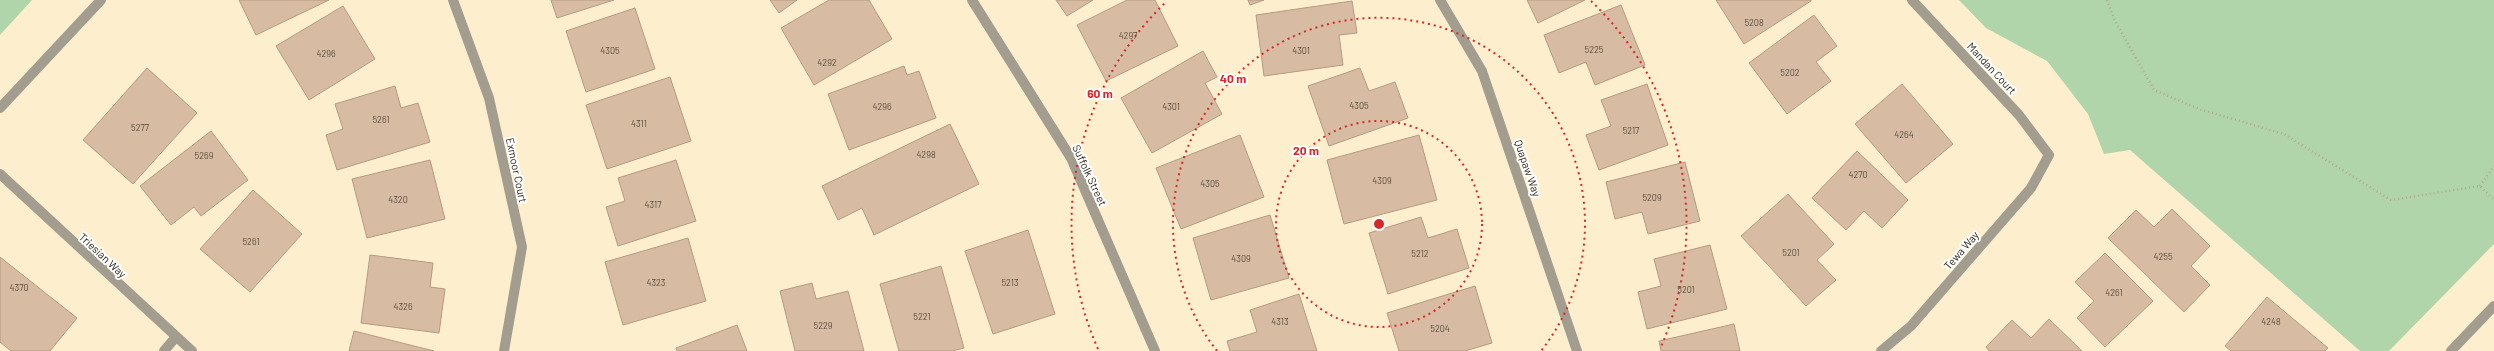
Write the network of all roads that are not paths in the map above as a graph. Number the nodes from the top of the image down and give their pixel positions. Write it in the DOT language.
graph roads {
  1 [pos="101,0"];
  2 [pos="453,0"];
  3 [pos="972,0"];
  4 [pos="1440,0"];
  5 [pos="1912,0"];
  6 [pos="0,108"];
  7 [pos="2049,155"];
  8 [pos="0,174"];
  9 [pos="2494,306"];
  10 [pos="175,338"];
  11 [pos="164,351"];
  12 [pos="192,351"];
  13 [pos="504,351"];
  14 [pos="1155,351"];
  15 [pos="1576,351"];
  16 [pos="1881,351"];
  17 [pos="2451,351"];
  1 -- 6 [label="street"];
  2 -- 13 [label="street, Exmoor Court"];
  3 -- 14 [label="street, Suffolk Street"];
  4 -- 15 [label="street, Quapaw Way"];
  5 -- 7 [label="street, Mandan Court"];
  7 -- 16 [label="street, Tewa Way"];
  8 -- 10 [label="street, Triesian Way"];
  9 -- 17 [label="street"];
  10 -- 11 [label="street"];
  10 -- 12 [label="street, Triesian Way"];
}
